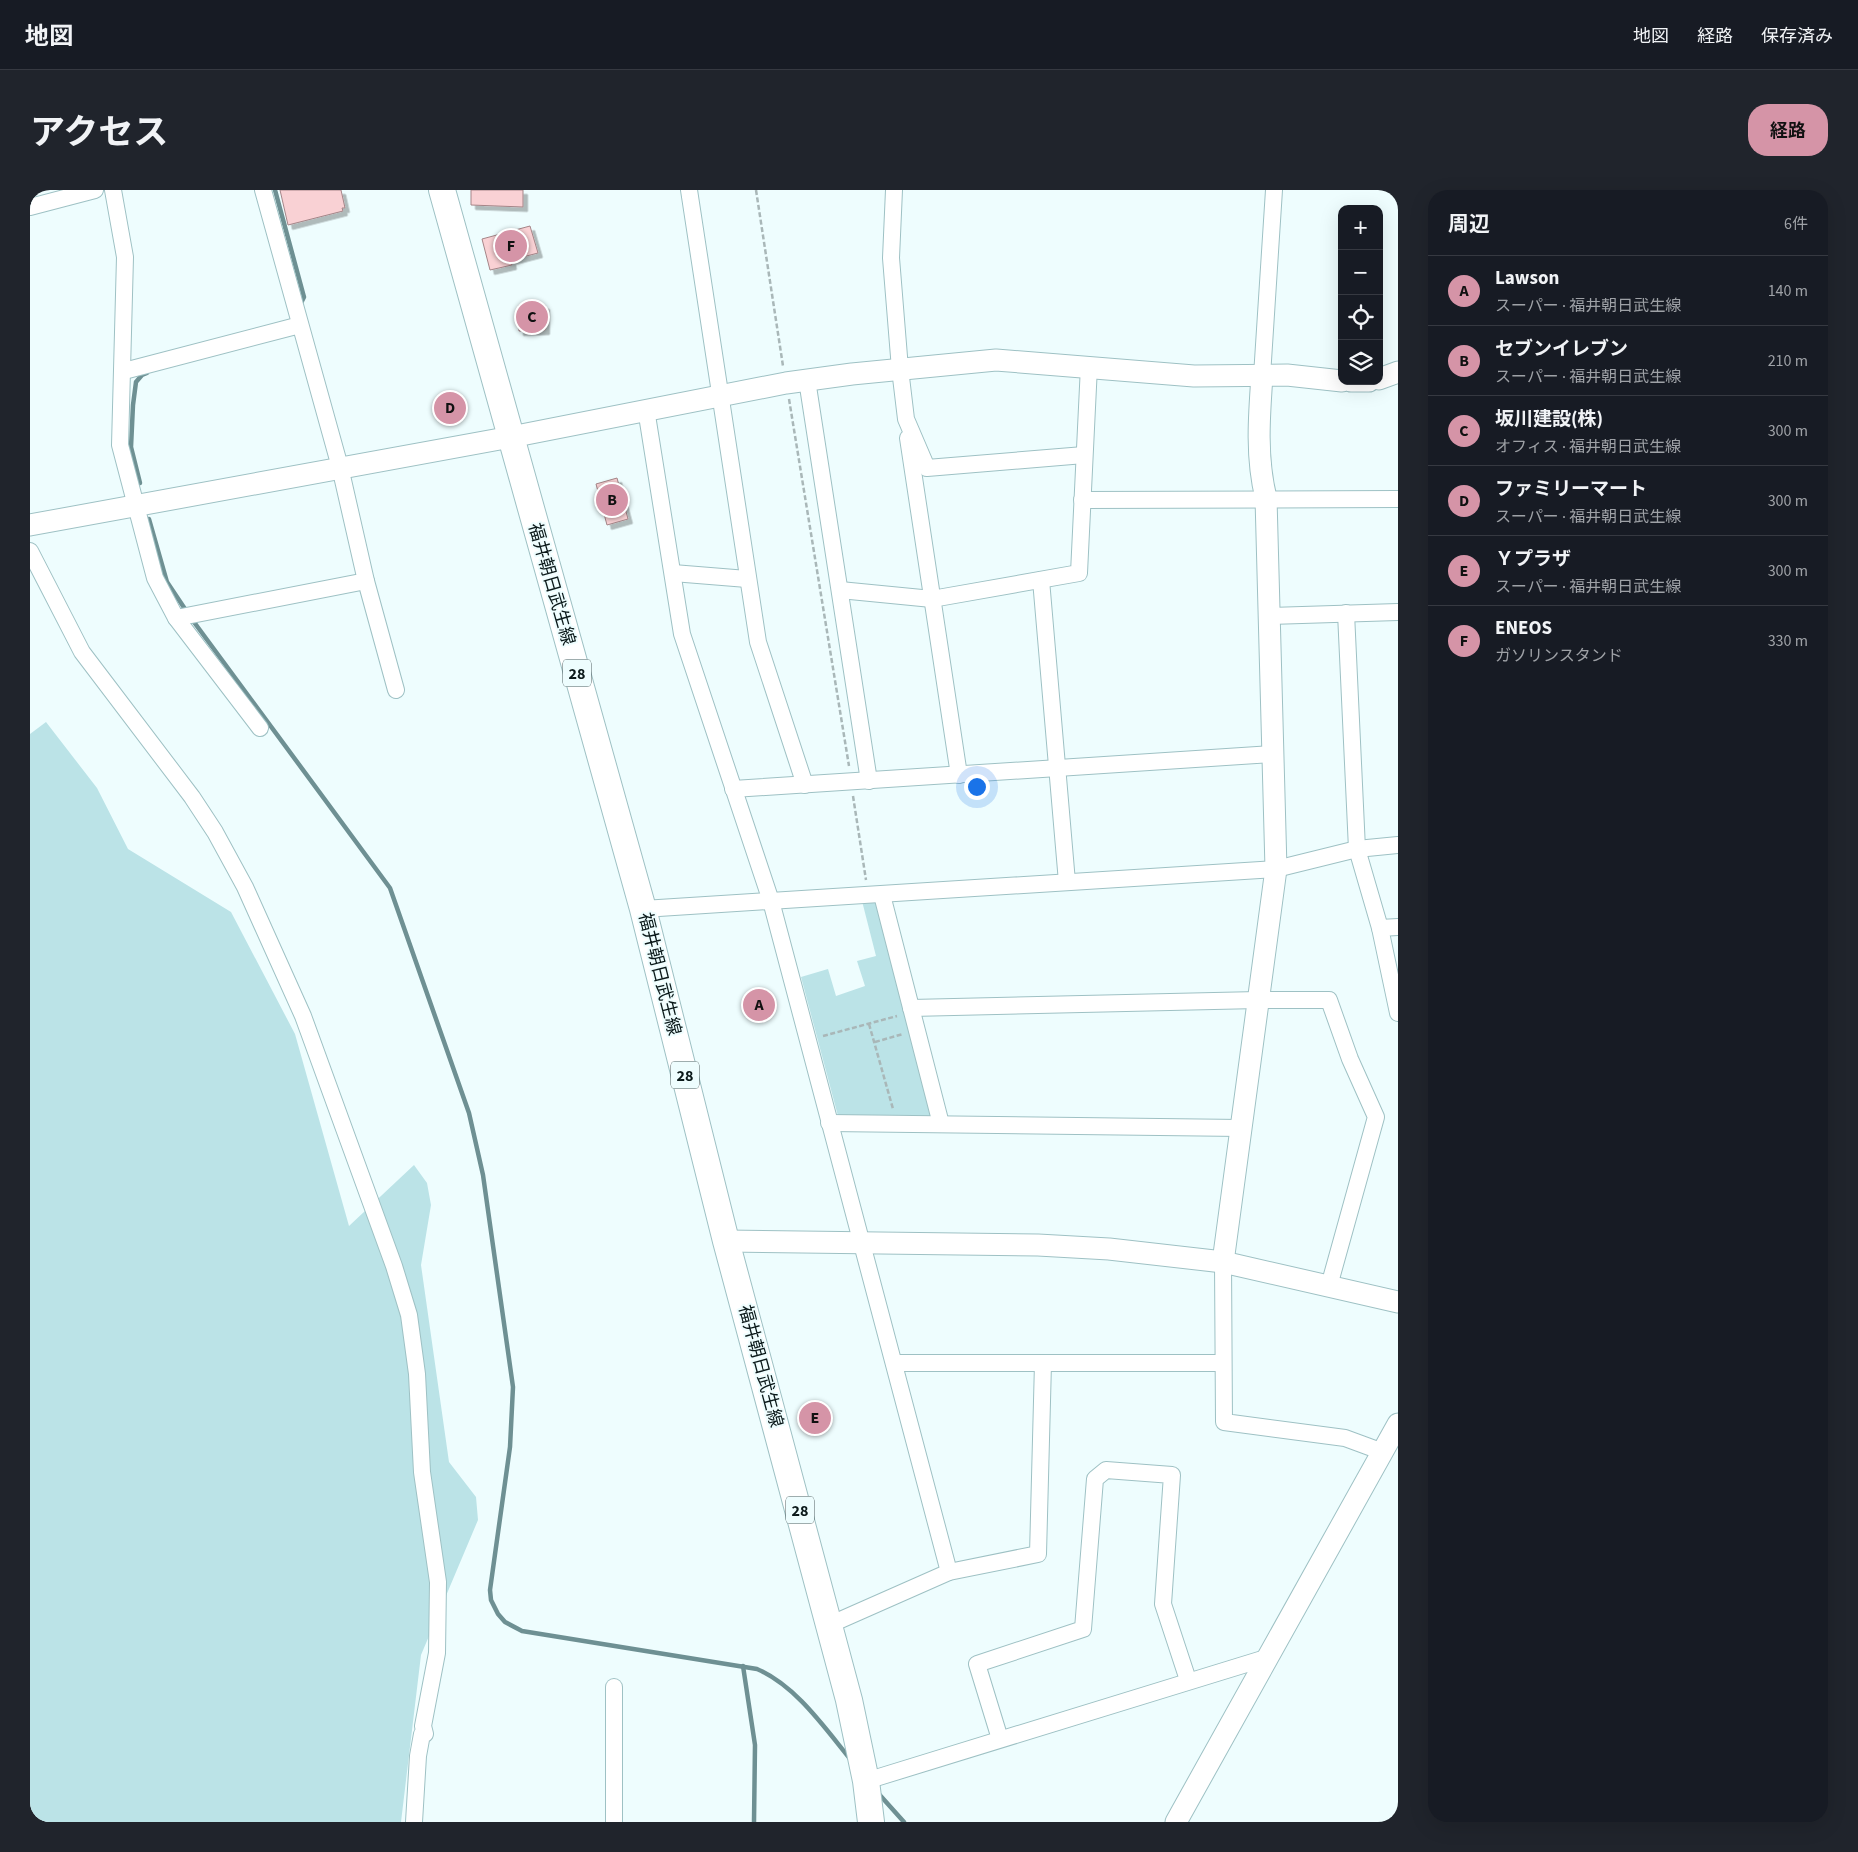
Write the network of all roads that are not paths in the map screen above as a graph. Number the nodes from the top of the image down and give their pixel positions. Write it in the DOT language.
graph roads {
  1 [pos="95,190"];
  2 [pos="113,190"];
  3 [pos="263,190"];
  4 [pos="442,190"];
  5 [pos="689,190"];
  6 [pos="894,190"];
  7 [pos="1274,190"];
  8 [pos="30,207"];
  9 [pos="300,325"];
  10 [pos="1089,366"];
  11 [pos="900,370"];
  12 [pos="124,371"];
  13 [pos="1398,372"];
  14 [pos="1262,376"];
  15 [pos="1383,378"];
  16 [pos="807,380"];
  17 [pos="1338,381"];
  18 [pos="719,396"];
  19 [pos="646,409"];
  20 [pos="906,419"];
  21 [pos="511,437"];
  22 [pos="1084,455"];
  23 [pos="340,467"];
  24 [pos="1266,498"];
  25 [pos="1398,499"];
  26 [pos="1082,500"];
  27 [pos="135,504"];
  28 [pos="30,525"];
  29 [pos="30,551"];
  30 [pos="673,573"];
  31 [pos="747,579"];
  32 [pos="1041,580"];
  33 [pos="366,581"];
  34 [pos="840,590"];
  35 [pos="932,598"];
  36 [pos="1398,612"];
  37 [pos="1346,614"];
  38 [pos="1270,616"];
  39 [pos="176,618"];
  40 [pos="396,690"];
  41 [pos="260,728"];
  42 [pos="1273,754"];
  43 [pos="1056,769"];
  44 [pos="959,776"];
  45 [pos="869,780"];
  46 [pos="805,785"];
  47 [pos="733,789"];
  48 [pos="1398,845"];
  49 [pos="1357,849"];
  50 [pos="1276,869"];
  51 [pos="1066,882"];
  52 [pos="875,895"];
  53 [pos="771,901"];
  54 [pos="643,909"];
  55 [pos="1398,927"];
  56 [pos="1380,928"];
  57 [pos="1258,1000"];
  58 [pos="905,1012"];
  59 [pos="1398,1013"];
  60 [pos="829,1123"];
  61 [pos="940,1124"];
  62 [pos="1241,1128"];
  63 [pos="726,1241"];
  64 [pos="860,1242"];
  65 [pos="1223,1262"];
  66 [pos="1329,1286"];
  67 [pos="1398,1302"];
  68 [pos="894,1363"];
  69 [pos="1043,1363"];
  70 [pos="1222,1363"];
  71 [pos="1398,1424"];
  72 [pos="1383,1452"];
  73 [pos="949,1572"];
  74 [pos="829,1625"];
  75 [pos="1269,1657"];
  76 [pos="1188,1680"];
  77 [pos="614,1687"];
  78 [pos="1000,1739"];
  79 [pos="866,1781"];
  80 [pos="414,1822"];
  81 [pos="614,1822"];
  82 [pos="871,1822"];
  83 [pos="1176,1822"];
  1 -- 8 [label="street"];
  2 -- 12 [label="street"];
  3 -- 9 [label="street"];
  4 -- 21 [label="main road, 福井朝日武生線 / 28"];
  5 -- 18 [label="street"];
  6 -- 11 [label="street"];
  7 -- 14 [label="street"];
  9 -- 12 [label="street"];
  9 -- 23 [label="street"];
  10 -- 11 [label="street"];
  10 -- 14 [label="street"];
  10 -- 22 [label="street"];
  11 -- 16 [label="street"];
  11 -- 20 [label="street"];
  12 -- 27 [label="street"];
  13 -- 15 [label="street"];
  14 -- 17 [label="street"];
  14 -- 24 [label="street"];
  16 -- 18 [label="street"];
  16 -- 34 [label="street"];
  18 -- 19 [label="street"];
  18 -- 31 [label="street"];
  19 -- 21 [label="street"];
  19 -- 30 [label="street"];
  20 -- 22 [label="street"];
  20 -- 35 [label="street"];
  21 -- 23 [label="street"];
  21 -- 54 [label="main road, 福井朝日武生線 / 28"];
  22 -- 26 [label="street"];
  23 -- 27 [label="street"];
  23 -- 33 [label="street"];
  24 -- 25 [label="street"];
  24 -- 26 [label="street"];
  24 -- 38 [label="street"];
  26 -- 32 [label="street"];
  27 -- 28 [label="street"];
  27 -- 39 [label="street"];
  29 -- 80 [label="street"];
  30 -- 31 [label="street"];
  30 -- 47 [label="street"];
  31 -- 46 [label="street"];
  32 -- 35 [label="street"];
  32 -- 43 [label="street"];
  33 -- 39 [label="street"];
  33 -- 40 [label="street"];
  34 -- 35 [label="street"];
  34 -- 45 [label="street"];
  35 -- 44 [label="street"];
  36 -- 37 [label="street"];
  37 -- 38 [label="street"];
  37 -- 49 [label="street"];
  38 -- 42 [label="street"];
  39 -- 41 [label="street"];
  42 -- 43 [label="street"];
  42 -- 50 [label="street"];
  43 -- 44 [label="street"];
  43 -- 51 [label="street"];
  44 -- 45 [label="street"];
  45 -- 46 [label="street"];
  46 -- 47 [label="street"];
  47 -- 53 [label="street"];
  48 -- 49 [label="street"];
  49 -- 50 [label="street"];
  49 -- 56 [label="street"];
  50 -- 51 [label="street"];
  50 -- 57 [label="street"];
  51 -- 52 [label="street"];
  52 -- 53 [label="street"];
  52 -- 58 [label="street"];
  53 -- 54 [label="street"];
  53 -- 60 [label="street"];
  54 -- 63 [label="main road, 福井朝日武生線 / 28"];
  55 -- 56 [label="street"];
  56 -- 59 [label="street"];
  57 -- 58 [label="street"];
  57 -- 62 [label="street"];
  57 -- 66 [label="street"];
  58 -- 61 [label="street"];
  60 -- 61 [label="street"];
  60 -- 64 [label="street"];
  61 -- 62 [label="street"];
  62 -- 65 [label="street"];
  63 -- 64 [label="street"];
  63 -- 74 [label="main road, 福井朝日武生線 / 28"];
  64 -- 65 [label="street"];
  64 -- 68 [label="street"];
  65 -- 66 [label="street"];
  65 -- 70 [label="street"];
  66 -- 67 [label="street"];
  68 -- 69 [label="street"];
  68 -- 73 [label="street"];
  69 -- 70 [label="street"];
  69 -- 73 [label="street"];
  70 -- 72 [label="street"];
  71 -- 72 [label="street"];
  72 -- 75 [label="street"];
  73 -- 74 [label="street"];
  74 -- 79 [label="main road, 福井朝日武生線 / 28"];
  75 -- 76 [label="street"];
  75 -- 83 [label="street"];
  76 -- 78 [label="street"];
  76 -- 78 [label="street"];
  77 -- 81 [label="street"];
  78 -- 79 [label="street"];
  79 -- 82 [label="main road, 福井朝日武生線 / 28"];
}
